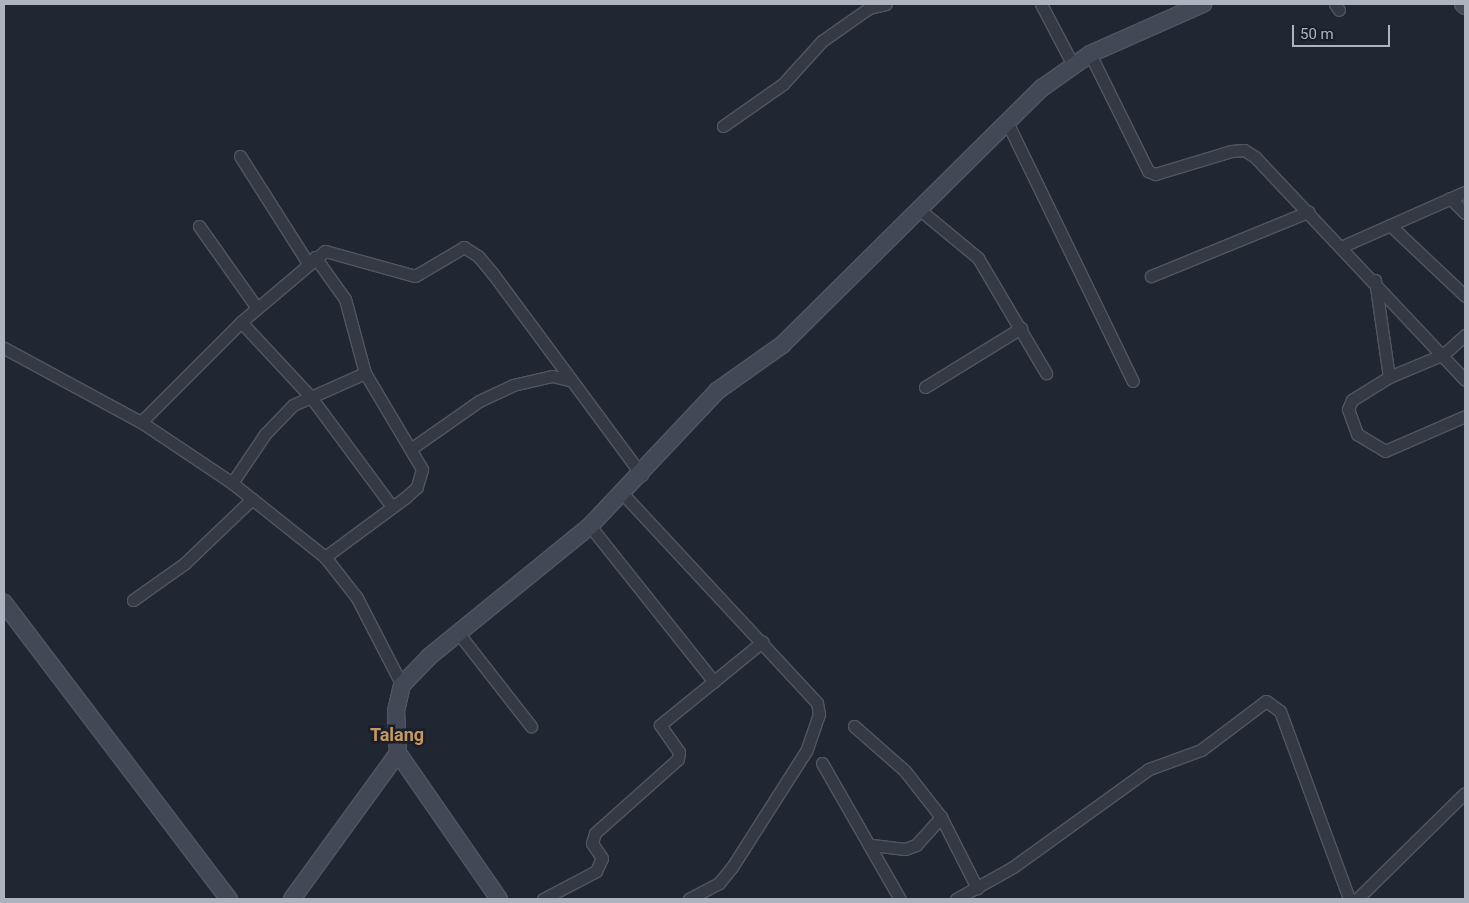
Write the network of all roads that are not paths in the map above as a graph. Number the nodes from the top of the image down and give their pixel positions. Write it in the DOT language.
graph roads {
  1 [pos="886,4"];
  2 [pos="1041,4"];
  3 [pos="1203,4"];
  4 [pos="1090,54"];
  5 [pos="1073,65"];
  6 [pos="1006,120"];
  7 [pos="723,126"];
  8 [pos="240,156"];
  9 [pos="1465,192"];
  10 [pos="1450,198"];
  11 [pos="920,210"];
  12 [pos="1308,212"];
  13 [pos="1465,213"];
  14 [pos="1390,225"];
  15 [pos="199,226"];
  16 [pos="1343,246"];
  17 [pos="312,260"];
  18 [pos="1151,276"];
  19 [pos="1375,280"];
  20 [pos="1465,296"];
  21 [pos="257,308"];
  22 [pos="241,322"];
  23 [pos="1021,328"];
  24 [pos="1465,335"];
  25 [pos="4,348"];
  26 [pos="1444,354"];
  27 [pos="1046,372"];
  28 [pos="365,373"];
  29 [pos="1389,378"];
  30 [pos="570,380"];
  31 [pos="1465,380"];
  32 [pos="1133,381"];
  33 [pos="924,387"];
  34 [pos="310,396"];
  35 [pos="1465,416"];
  36 [pos="140,422"];
  37 [pos="412,448"];
  38 [pos="642,476"];
  39 [pos="232,483"];
  40 [pos="623,494"];
  41 [pos="252,499"];
  42 [pos="392,507"];
  43 [pos="590,526"];
  44 [pos="325,557"];
  45 [pos="134,600"];
  46 [pos="4,603"];
  47 [pos="459,634"];
  48 [pos="762,642"];
  49 [pos="714,682"];
  50 [pos="402,685"];
  51 [pos="531,726"];
  52 [pos="854,726"];
  53 [pos="398,753"];
  54 [pos="822,763"];
  55 [pos="1465,793"];
  56 [pos="942,817"];
  57 [pos="872,845"];
  58 [pos="977,888"];
  59 [pos="229,899"];
  60 [pos="292,899"];
  61 [pos="500,899"];
  62 [pos="543,899"];
  63 [pos="689,899"];
  64 [pos="900,899"];
  65 [pos="956,899"];
  66 [pos="1349,899"];
  67 [pos="1357,899"];
  1 -- 7 [label="street"];
  2 -- 5 [label="street"];
  3 -- 4 [label="street"];
  4 -- 5 [label="street"];
  4 -- 12 [label="street"];
  5 -- 6 [label="street"];
  6 -- 11 [label="street"];
  6 -- 32 [label="street"];
  8 -- 17 [label="street"];
  9 -- 10 [label="street"];
  10 -- 13 [label="street"];
  10 -- 14 [label="street"];
  11 -- 23 [label="street"];
  11 -- 38 [label="street"];
  12 -- 16 [label="street"];
  12 -- 18 [label="street"];
  14 -- 16 [label="street"];
  14 -- 20 [label="street"];
  15 -- 21 [label="street"];
  16 -- 19 [label="street"];
  17 -- 21 [label="street"];
  17 -- 28 [label="street"];
  17 -- 30 [label="street"];
  19 -- 26 [label="street"];
  19 -- 29 [label="street"];
  21 -- 22 [label="street"];
  22 -- 34 [label="street"];
  22 -- 36 [label="street"];
  23 -- 27 [label="street"];
  23 -- 33 [label="street"];
  24 -- 26 [label="street"];
  25 -- 36 [label="street"];
  26 -- 29 [label="street"];
  26 -- 31 [label="street"];
  28 -- 34 [label="street"];
  28 -- 37 [label="street"];
  29 -- 35 [label="street"];
  30 -- 37 [label="street"];
  30 -- 38 [label="street"];
  34 -- 39 [label="street"];
  34 -- 42 [label="street"];
  36 -- 39 [label="street"];
  37 -- 42 [label="street"];
  38 -- 40 [label="street"];
  39 -- 41 [label="street"];
  40 -- 43 [label="street"];
  40 -- 48 [label="street"];
  41 -- 44 [label="street"];
  41 -- 45 [label="street"];
  42 -- 44 [label="street"];
  43 -- 47 [label="street"];
  43 -- 49 [label="street"];
  44 -- 50 [label="street"];
  46 -- 59 [label="street"];
  47 -- 50 [label="street"];
  47 -- 51 [label="street"];
  48 -- 49 [label="street"];
  48 -- 63 [label="street"];
  49 -- 62 [label="street"];
  50 -- 53 [label="street"];
  52 -- 56 [label="street"];
  53 -- 60 [label="street"];
  53 -- 61 [label="street"];
  54 -- 57 [label="street"];
  55 -- 67 [label="street"];
  56 -- 57 [label="street"];
  56 -- 58 [label="street"];
  57 -- 64 [label="street"];
  58 -- 65 [label="street"];
  58 -- 66 [label="street"];
}
